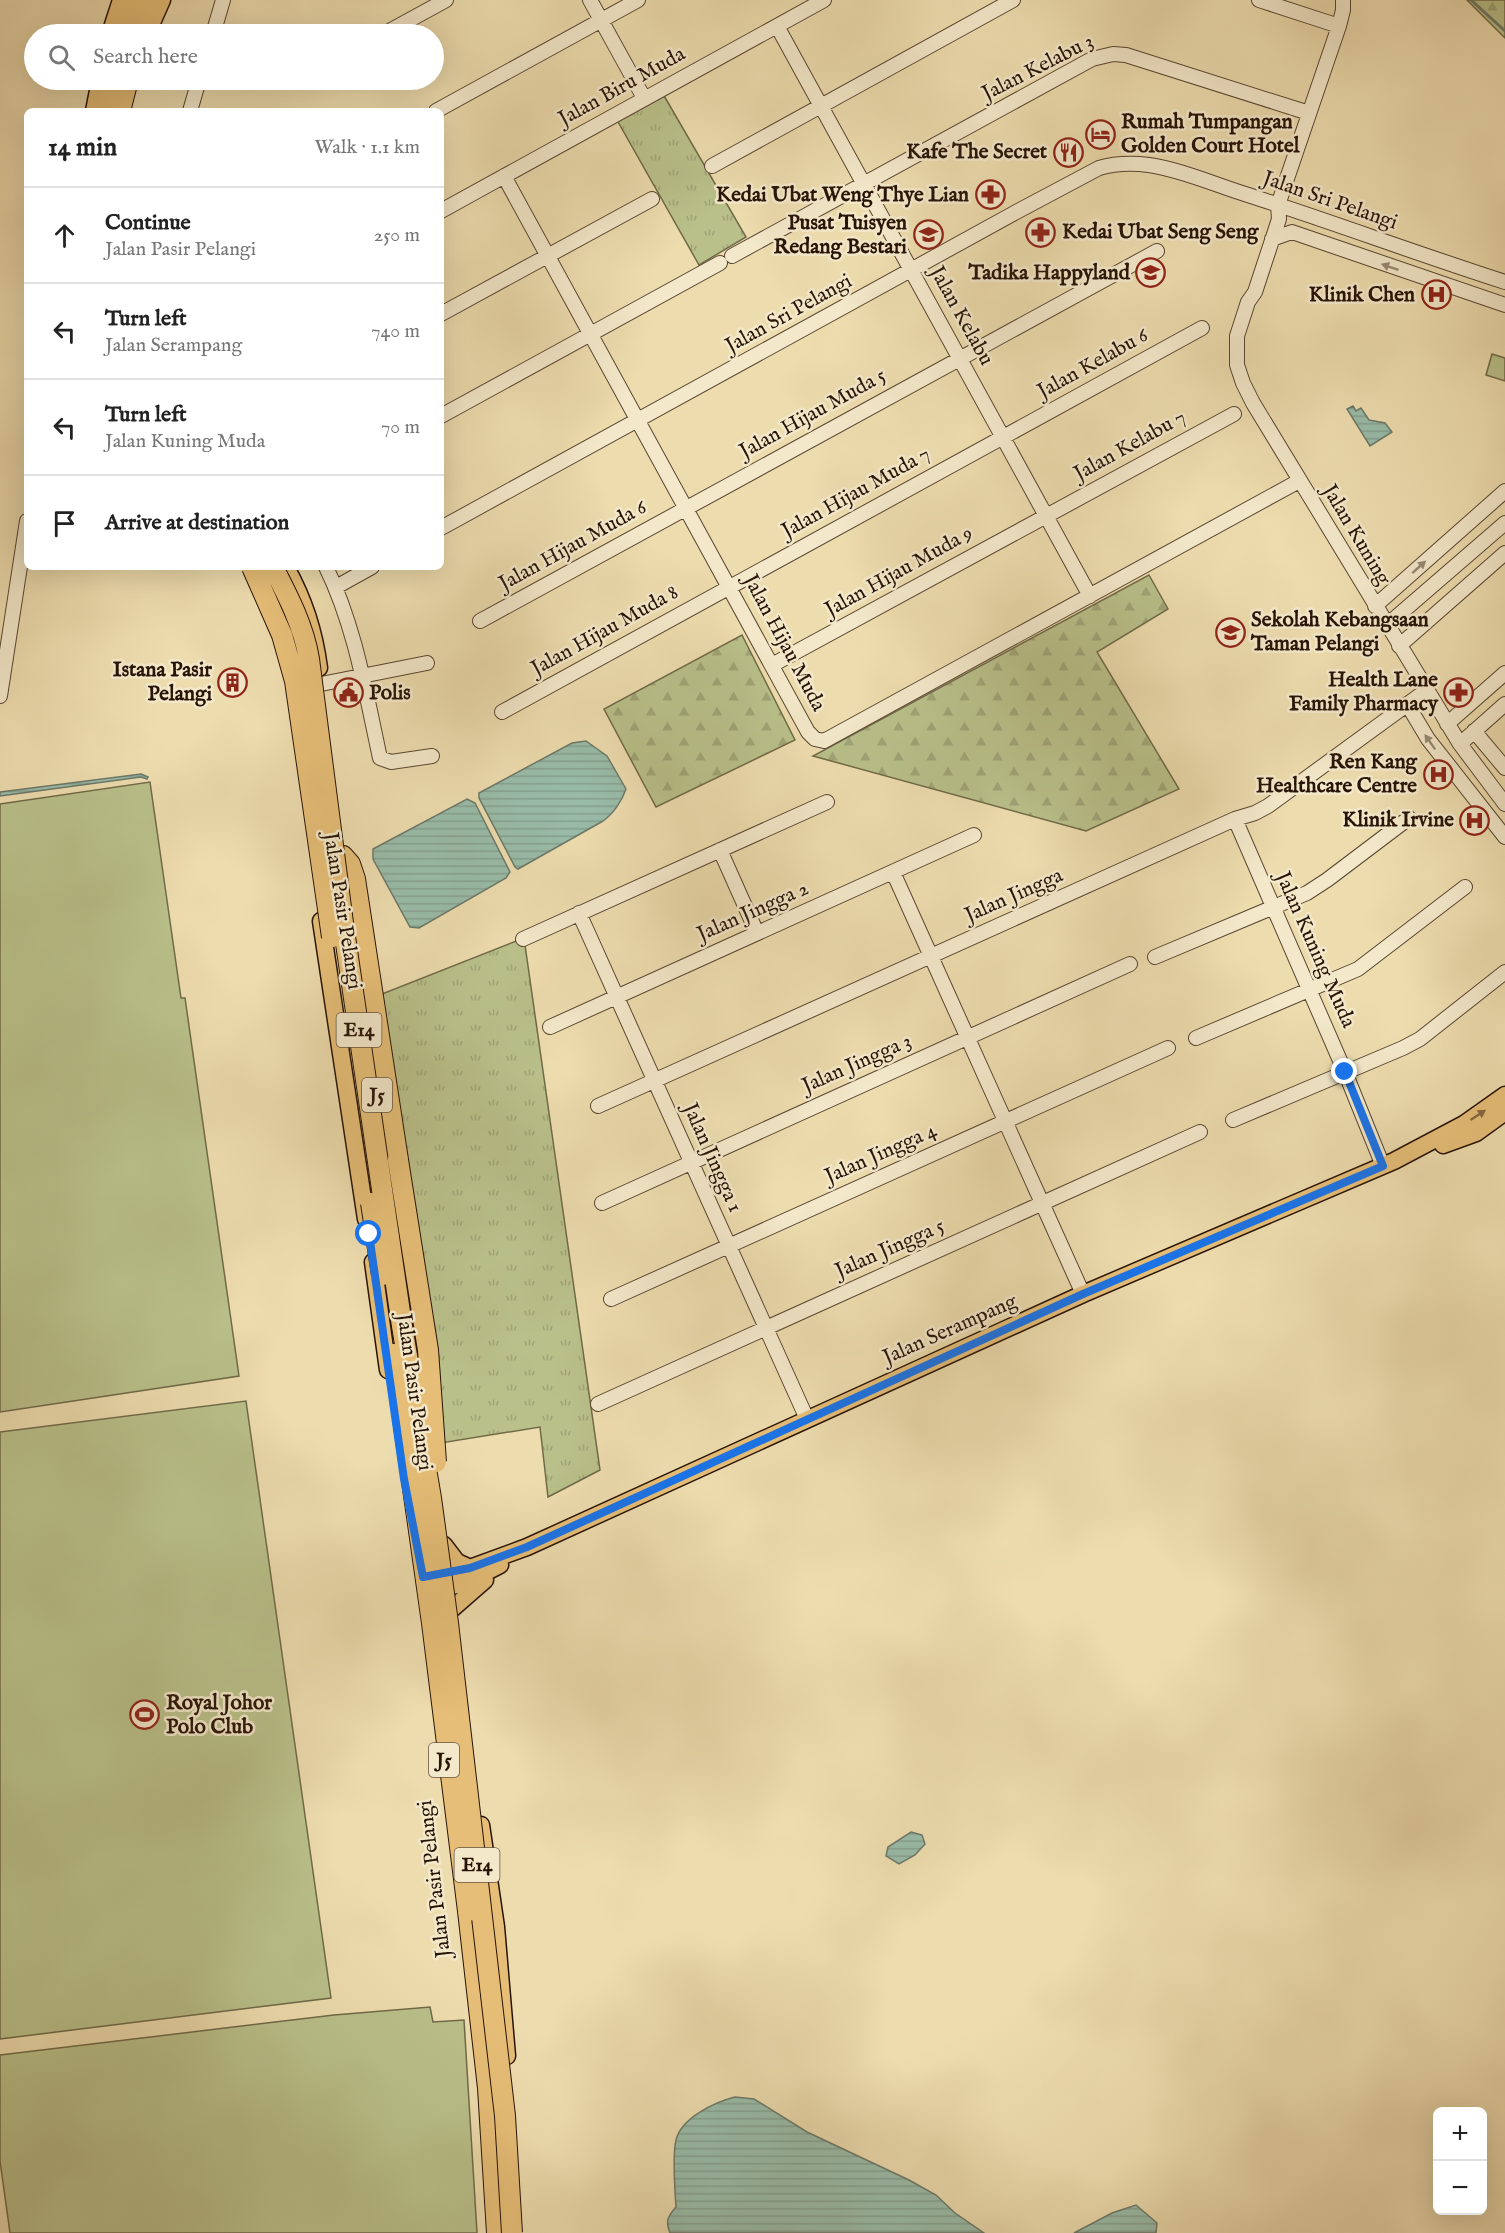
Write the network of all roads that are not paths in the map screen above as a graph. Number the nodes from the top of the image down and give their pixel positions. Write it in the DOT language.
graph roads {
  1 [pos="121,0"];
  2 [pos="135,0"];
  3 [pos="150,0"];
  4 [pos="160,0"];
  5 [pos="223,0"];
  6 [pos="446,0"];
  7 [pos="590,0"];
  8 [pos="638,0"];
  9 [pos="824,0"];
  10 [pos="1013,0"];
  11 [pos="1259,0"];
  12 [pos="1343,0"];
  13 [pos="601,20"];
  14 [pos="113,24"];
  15 [pos="129,24"];
  16 [pos="147,24"];
  17 [pos="149,24"];
  18 [pos="216,24"];
  19 [pos="402,24"];
  20 [pos="777,26"];
  21 [pos="1338,26"];
  22 [pos="98,90"];
  23 [pos="110,90"];
  24 [pos="125,90"];
  25 [pos="135,90"];
  26 [pos="197,90"];
  27 [pos="644,98"];
  28 [pos="821,105"];
  29 [pos="95,108"];
  30 [pos="106,108"];
  31 [pos="121,108"];
  32 [pos="131,108"];
  33 [pos="191,108"];
  34 [pos="441,108"];
  35 [pos="1310,112"];
  36 [pos="712,165"];
  37 [pos="504,176"];
  38 [pos="864,183"];
  39 [pos="652,199"];
  40 [pos="1278,205"];
  41 [pos="444,209"];
  42 [pos="1272,239"];
  43 [pos="1157,251"];
  44 [pos="548,256"];
  45 [pos="1438,260"];
  46 [pos="912,270"];
  47 [pos="1432,282"];
  48 [pos="1505,282"];
  49 [pos="1248,303"];
  50 [pos="1505,305"];
  51 [pos="444,312"];
  52 [pos="1202,328"];
  53 [pos="591,334"];
  54 [pos="961,358"];
  55 [pos="444,414"];
  56 [pos="1234,414"];
  57 [pos="638,420"];
  58 [pos="1004,436"];
  59 [pos="1299,481"];
  60 [pos="1505,490"];
  61 [pos="1491,503"];
  62 [pos="686,508"];
  63 [pos="1047,516"];
  64 [pos="1505,521"];
  65 [pos="444,526"];
  66 [pos="1489,536"];
  67 [pos="24,540"];
  68 [pos="1504,553"];
  69 [pos="247,570"];
  70 [pos="253,570"];
  71 [pos="274,570"];
  72 [pos="287,570"];
  73 [pos="328,570"];
  74 [pos="367,570"];
  75 [pos="729,586"];
  76 [pos="336,587"];
  77 [pos="1090,596"];
  78 [pos="1375,606"];
  79 [pos="480,621"];
  80 [pos="1387,625"];
  81 [pos="1399,646"];
  82 [pos="427,663"];
  83 [pos="772,665"];
  84 [pos="1505,673"];
  85 [pos="362,675"];
  86 [pos="321,684"];
  87 [pos="1427,690"];
  88 [pos="288,691"];
  89 [pos="0,696"];
  90 [pos="1407,704"];
  91 [pos="1505,704"];
  92 [pos="502,712"];
  93 [pos="1447,724"];
  94 [pos="1474,731"];
  95 [pos="1460,744"];
  96 [pos="432,756"];
  97 [pos="1505,768"];
  98 [pos="1491,787"];
  99 [pos="1474,800"];
  100 [pos="826,802"];
  101 [pos="1505,804"];
  102 [pos="1409,818"];
  103 [pos="1235,819"];
  104 [pos="974,835"];
  105 [pos="1505,837"];
  106 [pos="720,850"];
  107 [pos="343,856"];
  108 [pos="893,872"];
  109 [pos="1465,887"];
  110 [pos="1274,907"];
  111 [pos="579,913"];
  112 [pos="757,933"];
  113 [pos="523,939"];
  114 [pos="931,956"];
  115 [pos="1155,957"];
  116 [pos="1130,964"];
  117 [pos="1505,972"];
  118 [pos="1309,989"];
  119 [pos="617,997"];
  120 [pos="550,1027"];
  121 [pos="968,1037"];
  122 [pos="1196,1038"];
  123 [pos="1168,1048"];
  124 [pos="1345,1072"];
  125 [pos="655,1081"];
  126 [pos="1505,1095"];
  127 [pos="598,1107"];
  128 [pos="1505,1112"];
  129 [pos="1233,1120"];
  130 [pos="1005,1121"];
  131 [pos="1200,1132"];
  132 [pos="691,1162"];
  133 [pos="1389,1164"];
  134 [pos="602,1203"];
  135 [pos="1042,1203"];
  136 [pos="729,1246"];
  137 [pos="1083,1294"];
  138 [pos="611,1299"];
  139 [pos="766,1328"];
  140 [pos="598,1404"];
  141 [pos="807,1419"];
  142 [pos="431,1498"];
  143 [pos="444,1545"];
  144 [pos="527,1547"];
  145 [pos="498,1566"];
  146 [pos="470,1568"];
  147 [pos="449,1580"];
  148 [pos="424,1585"];
  149 [pos="453,1608"];
  150 [pos="489,2233"];
  151 [pos="497,2233"];
  152 [pos="512,2233"];
  153 [pos="521,2233"];
  1 -- 14 [label="main road"];
  2 -- 15 [label="highway"];
  3 -- 16 [label="highway"];
  4 -- 17 [label="main road"];
  5 -- 18 [label="street"];
  6 -- 19 [label="street"];
  7 -- 13 [label="street"];
  8 -- 13 [label="street"];
  9 -- 20 [label="street, Jalan Biru Muda"];
  10 -- 28 [label="street"];
  11 -- 21 [label="street"];
  12 -- 21 [label="street, Jalan Kuning"];
  13 -- 27 [label="street"];
  13 -- 34 [label="street"];
  20 -- 27 [label="street, Jalan Biru Muda"];
  20 -- 28 [label="street, Jalan Kelabu"];
  21 -- 35 [label="street, Jalan Kuning"];
  22 -- 29 [label="main road"];
  23 -- 30 [label="highway"];
  24 -- 31 [label="highway"];
  25 -- 32 [label="main road"];
  26 -- 33 [label="street"];
  27 -- 37 [label="street, Jalan Biru Muda"];
  28 -- 36 [label="street"];
  28 -- 38 [label="street, Jalan Kelabu"];
  35 -- 38 [label="street, Jalan Kelabu 3"];
  35 -- 40 [label="street, Jalan Kuning"];
  37 -- 41 [label="street, Jalan Biru Muda"];
  37 -- 44 [label="street, Jalan Hijau Muda"];
  38 -- 46 [label="street, Jalan Kelabu"];
  38 -- 53 [label="street, Jalan Kelabu 3"];
  39 -- 44 [label="street"];
  40 -- 42 [label="street, Jalan Kuning"];
  40 -- 45 [label="street, Jalan Sri Pelangi"];
  40 -- 46 [label="street, Jalan Sri Pelangi"];
  40 -- 49 [label="street, Jalan Kuning"];
  47 -- 42 [label="street, one-way"];
  42 -- 49 [label="street, Jalan Kuning"];
  43 -- 54 [label="street, Jalan Hijau Muda 5"];
  44 -- 51 [label="street"];
  44 -- 53 [label="street, Jalan Hijau Muda"];
  45 -- 47 [label="street"];
  45 -- 48 [label="street, Jalan Sri Pelangi"];
  46 -- 54 [label="street, Jalan Kelabu"];
  46 -- 57 [label="street, Jalan Sri Pelangi"];
  47 -- 50 [label="street"];
  49 -- 59 [label="street, Jalan Kuning"];
  52 -- 58 [label="street, Jalan Kelabu 6"];
  53 -- 55 [label="street, Jalan Kelabu 3"];
  53 -- 57 [label="street, Jalan Hijau Muda"];
  54 -- 58 [label="street, Jalan Kelabu"];
  54 -- 62 [label="street, Jalan Hijau Muda 5"];
  56 -- 63 [label="street, Jalan Kelabu 7"];
  57 -- 62 [label="street, Jalan Hijau Muda"];
  57 -- 65 [label="street, Jalan Sri Pelangi"];
  58 -- 63 [label="street, Jalan Kelabu"];
  58 -- 75 [label="street, Jalan Hijau Muda 7"];
  59 -- 77 [label="street, Jalan Hijau Muda"];
  59 -- 78 [label="street, Jalan Kuning"];
  60 -- 61 [label="street"];
  61 -- 64 [label="street"];
  78 -- 61 [label="street, one-way"];
  62 -- 75 [label="street, Jalan Hijau Muda"];
  62 -- 79 [label="street, Jalan Hijau Muda 6"];
  63 -- 77 [label="street, Jalan Kelabu"];
  63 -- 83 [label="street, Jalan Hijau Muda 9"];
  64 -- 66 [label="street"];
  66 -- 68 [label="street"];
  66 -- 80 [label="street"];
  67 -- 89 [label="street"];
  68 -- 81 [label="street"];
  69 -- 88 [label="main road, Jalan Pasir Pelangi / J5"];
  70 -- 151 [label="highway, E14, bridge"];
  71 -- 142 [label="highway, E14, bridge"];
  72 -- 86 [label="main road, Jalan Pasir Pelangi / J5"];
  73 -- 76 [label="street"];
  74 -- 76 [label="street"];
  75 -- 83 [label="street, Jalan Hijau Muda"];
  75 -- 92 [label="street, Jalan Hijau Muda 8"];
  76 -- 85 [label="street"];
  77 -- 83 [label="street, Jalan Hijau Muda"];
  78 -- 80 [label="street, Jalan Kuning"];
  80 -- 81 [label="street, Jalan Kuning"];
  81 -- 87 [label="street, Jalan Kuning"];
  82 -- 85 [label="street"];
  84 -- 93 [label="street"];
  85 -- 86 [label="street"];
  85 -- 96 [label="street"];
  86 -- 88 [label="street"];
  86 -- 107 [label="main road, Jalan Pasir Pelangi / J5"];
  87 -- 90 [label="street, Jalan Jingga"];
  87 -- 93 [label="street, Jalan Kuning"];
  88 -- 148 [label="main road, Jalan Pasir Pelangi / J5"];
  99 -- 90 [label="street, one-way"];
  90 -- 103 [label="street, Jalan Jingga"];
  91 -- 94 [label="street"];
  93 -- 95 [label="street, Jalan Kuning"];
  94 -- 95 [label="street"];
  94 -- 97 [label="street"];
  95 -- 98 [label="street, Jalan Kuning"];
  98 -- 99 [label="street"];
  98 -- 101 [label="street, Jalan Kuning"];
  99 -- 105 [label="street"];
  100 -- 106 [label="street"];
  102 -- 110 [label="street"];
  103 -- 110 [label="street, Jalan Kuning Muda"];
  103 -- 114 [label="street, Jalan Jingga"];
  104 -- 108 [label="street, Jalan Jingga 2"];
  106 -- 111 [label="street"];
  106 -- 112 [label="street"];
  107 -- 142 [label="highway, bridge"];
  107 -- 143 [label="main road, Jalan Pasir Pelangi / J5"];
  108 -- 112 [label="street, Jalan Jingga 2"];
  108 -- 114 [label="street"];
  109 -- 118 [label="street"];
  110 -- 115 [label="street"];
  110 -- 118 [label="street, Jalan Kuning Muda"];
  111 -- 113 [label="street"];
  111 -- 119 [label="street, Jalan Jingga 1"];
  112 -- 119 [label="street, Jalan Jingga 2"];
  114 -- 121 [label="street"];
  114 -- 125 [label="street, Jalan Jingga"];
  116 -- 121 [label="street, Jalan Jingga 3"];
  117 -- 124 [label="street"];
  118 -- 122 [label="street"];
  118 -- 124 [label="street, Jalan Kuning Muda"];
  119 -- 120 [label="street, Jalan Jingga 2"];
  119 -- 125 [label="street, Jalan Jingga 1"];
  121 -- 130 [label="street"];
  121 -- 132 [label="street, Jalan Jingga 3"];
  123 -- 130 [label="street, Jalan Jingga 4"];
  124 -- 129 [label="street"];
  124 -- 133 [label="street, Jalan Kuning Muda"];
  125 -- 127 [label="street, Jalan Jingga"];
  125 -- 132 [label="street, Jalan Jingga 1"];
  133 -- 126 [label="main road, Jalan Serampang, one-way"];
  128 -- 133 [label="main road, Jalan Serampang"];
  130 -- 135 [label="street"];
  130 -- 136 [label="street, Jalan Jingga 4"];
  131 -- 135 [label="street, Jalan Jingga 5"];
  132 -- 134 [label="street, Jalan Jingga 3"];
  132 -- 136 [label="street, Jalan Jingga 1"];
  133 -- 137 [label="main road, Jalan Serampang"];
  135 -- 137 [label="street"];
  135 -- 139 [label="street, Jalan Jingga 5"];
  136 -- 138 [label="street, Jalan Jingga 4"];
  136 -- 139 [label="street, Jalan Jingga 1"];
  137 -- 141 [label="main road, Jalan Serampang"];
  139 -- 140 [label="street, Jalan Jingga 5"];
  139 -- 141 [label="street, Jalan Jingga 1"];
  141 -- 144 [label="main road, Jalan Serampang"];
  142 -- 152 [label="highway, E14, bridge"];
  143 -- 146 [label="main road"];
  143 -- 147 [label="main road, Jalan Pasir Pelangi / J5"];
  144 -- 145 [label="main road, Jalan Serampang"];
  144 -- 146 [label="main road, Jalan Serampang"];
  145 -- 147 [label="main road, Jalan Serampang"];
  145 -- 149 [label="main road"];
  146 -- 147 [label="main road, Jalan Serampang"];
  147 -- 148 [label="main road, Jalan Serampang"];
  147 -- 149 [label="main road, Jalan Pasir Pelangi / J5"];
  148 -- 150 [label="main road, Jalan Pasir Pelangi / J5"];
  149 -- 153 [label="main road, Jalan Pasir Pelangi / J5"];
}
